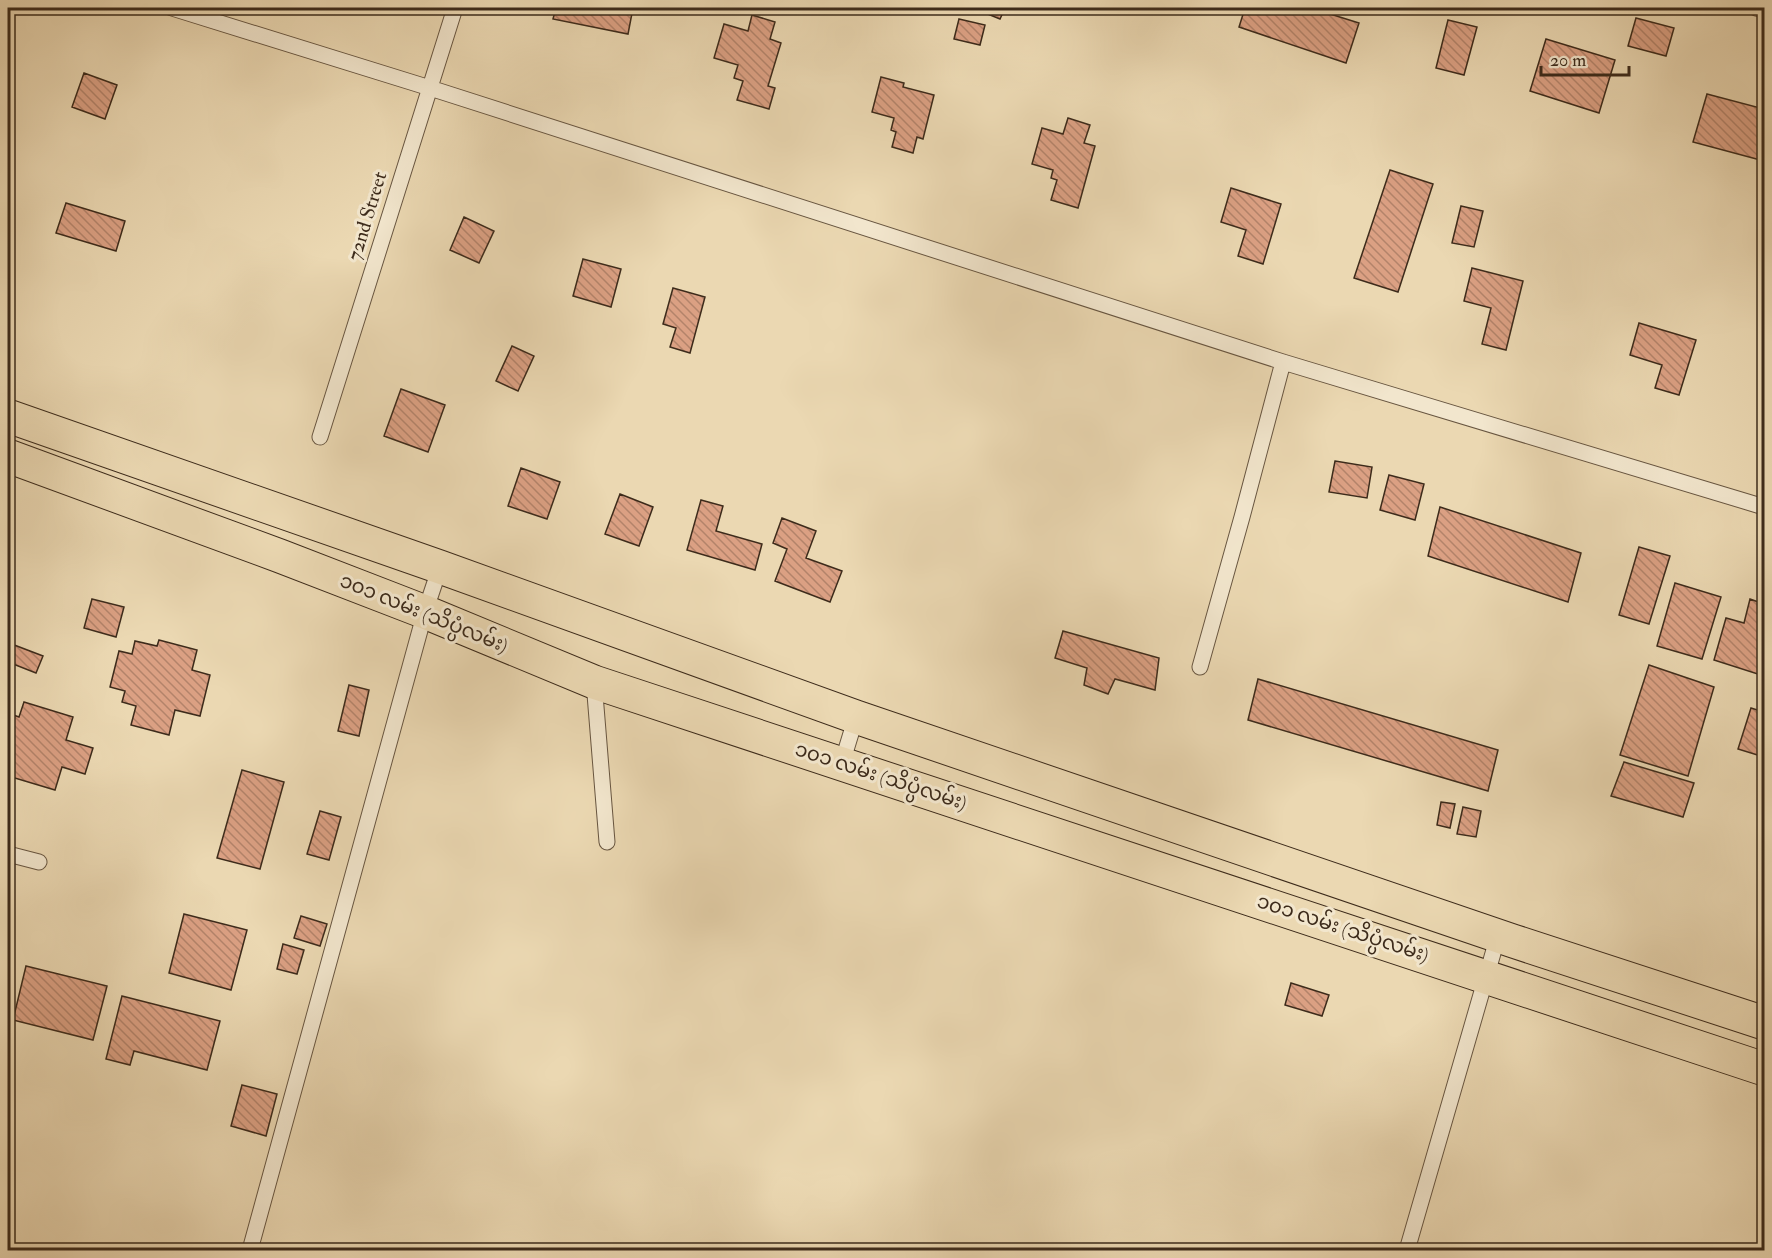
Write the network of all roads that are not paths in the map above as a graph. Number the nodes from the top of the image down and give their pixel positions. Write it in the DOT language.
graph roads {
  1 [pos="172,8"];
  2 [pos="455,8"];
  3 [pos="1756,8"];
  4 [pos="1764,10"];
  5 [pos="430,88"];
  6 [pos="1283,362"];
  7 [pos="8,416"];
  8 [pos="320,437"];
  9 [pos="8,456"];
  10 [pos="1764,507"];
  11 [pos="294,516"];
  12 [pos="280,555"];
  13 [pos="440,567"];
  14 [pos="425,612"];
  15 [pos="1200,667"];
  16 [pos="594,682"];
  17 [pos="856,717"];
  18 [pos="842,764"];
  19 [pos="607,843"];
  20 [pos="8,854"];
  21 [pos="39,862"];
  22 [pos="1498,936"];
  23 [pos="1485,975"];
  24 [pos="1764,1023"];
  25 [pos="1764,1069"];
  26 [pos="250,1251"];
  27 [pos="1407,1251"];
  1 -- 5 [label="lane"];
  2 -- 5 [label="lane, 72nd Street"];
  3 -- 4 [label="lane"];
  5 -- 6 [label="lane"];
  5 -- 8 [label="lane, 72nd Street"];
  6 -- 10 [label="lane"];
  6 -- 15 [label="lane"];
  7 -- 11 [label="main road, ၁၀၁ လမ်း (သိပ္ပံလမ်း)"];
  9 -- 12 [label="main road, ၁၀၁ လမ်း (သိပ္ပံလမ်း)"];
  11 -- 12 [label="main road"];
  11 -- 13 [label="main road, ၁၀၁ လမ်း (သိပ္ပံလမ်း)"];
  12 -- 14 [label="main road, ၁၀၁ လမ်း (သိပ္ပံလမ်း)"];
  13 -- 14 [label="lane"];
  13 -- 17 [label="main road, ၁၀၁ လမ်း (သိပ္ပံလမ်း)"];
  14 -- 16 [label="main road, ၁၀၁ လမ်း (သိပ္ပံလမ်း)"];
  14 -- 26 [label="lane"];
  16 -- 18 [label="main road, ၁၀၁ လမ်း (သိပ္ပံလမ်း)"];
  16 -- 19 [label="lane"];
  17 -- 18 [label="lane"];
  17 -- 22 [label="main road, ၁၀၁ လမ်း (သိပ္ပံလမ်း)"];
  18 -- 23 [label="main road, ၁၀၁ လမ်း (သိပ္ပံလမ်း)"];
  20 -- 21 [label="lane"];
  22 -- 23 [label="lane"];
  22 -- 24 [label="main road, ၁၀၁ လမ်း (သိပ္ပံလမ်း)"];
  23 -- 25 [label="main road, ၁၀၁ လမ်း (သိပ္ပံလမ်း)"];
  23 -- 27 [label="lane"];
}
